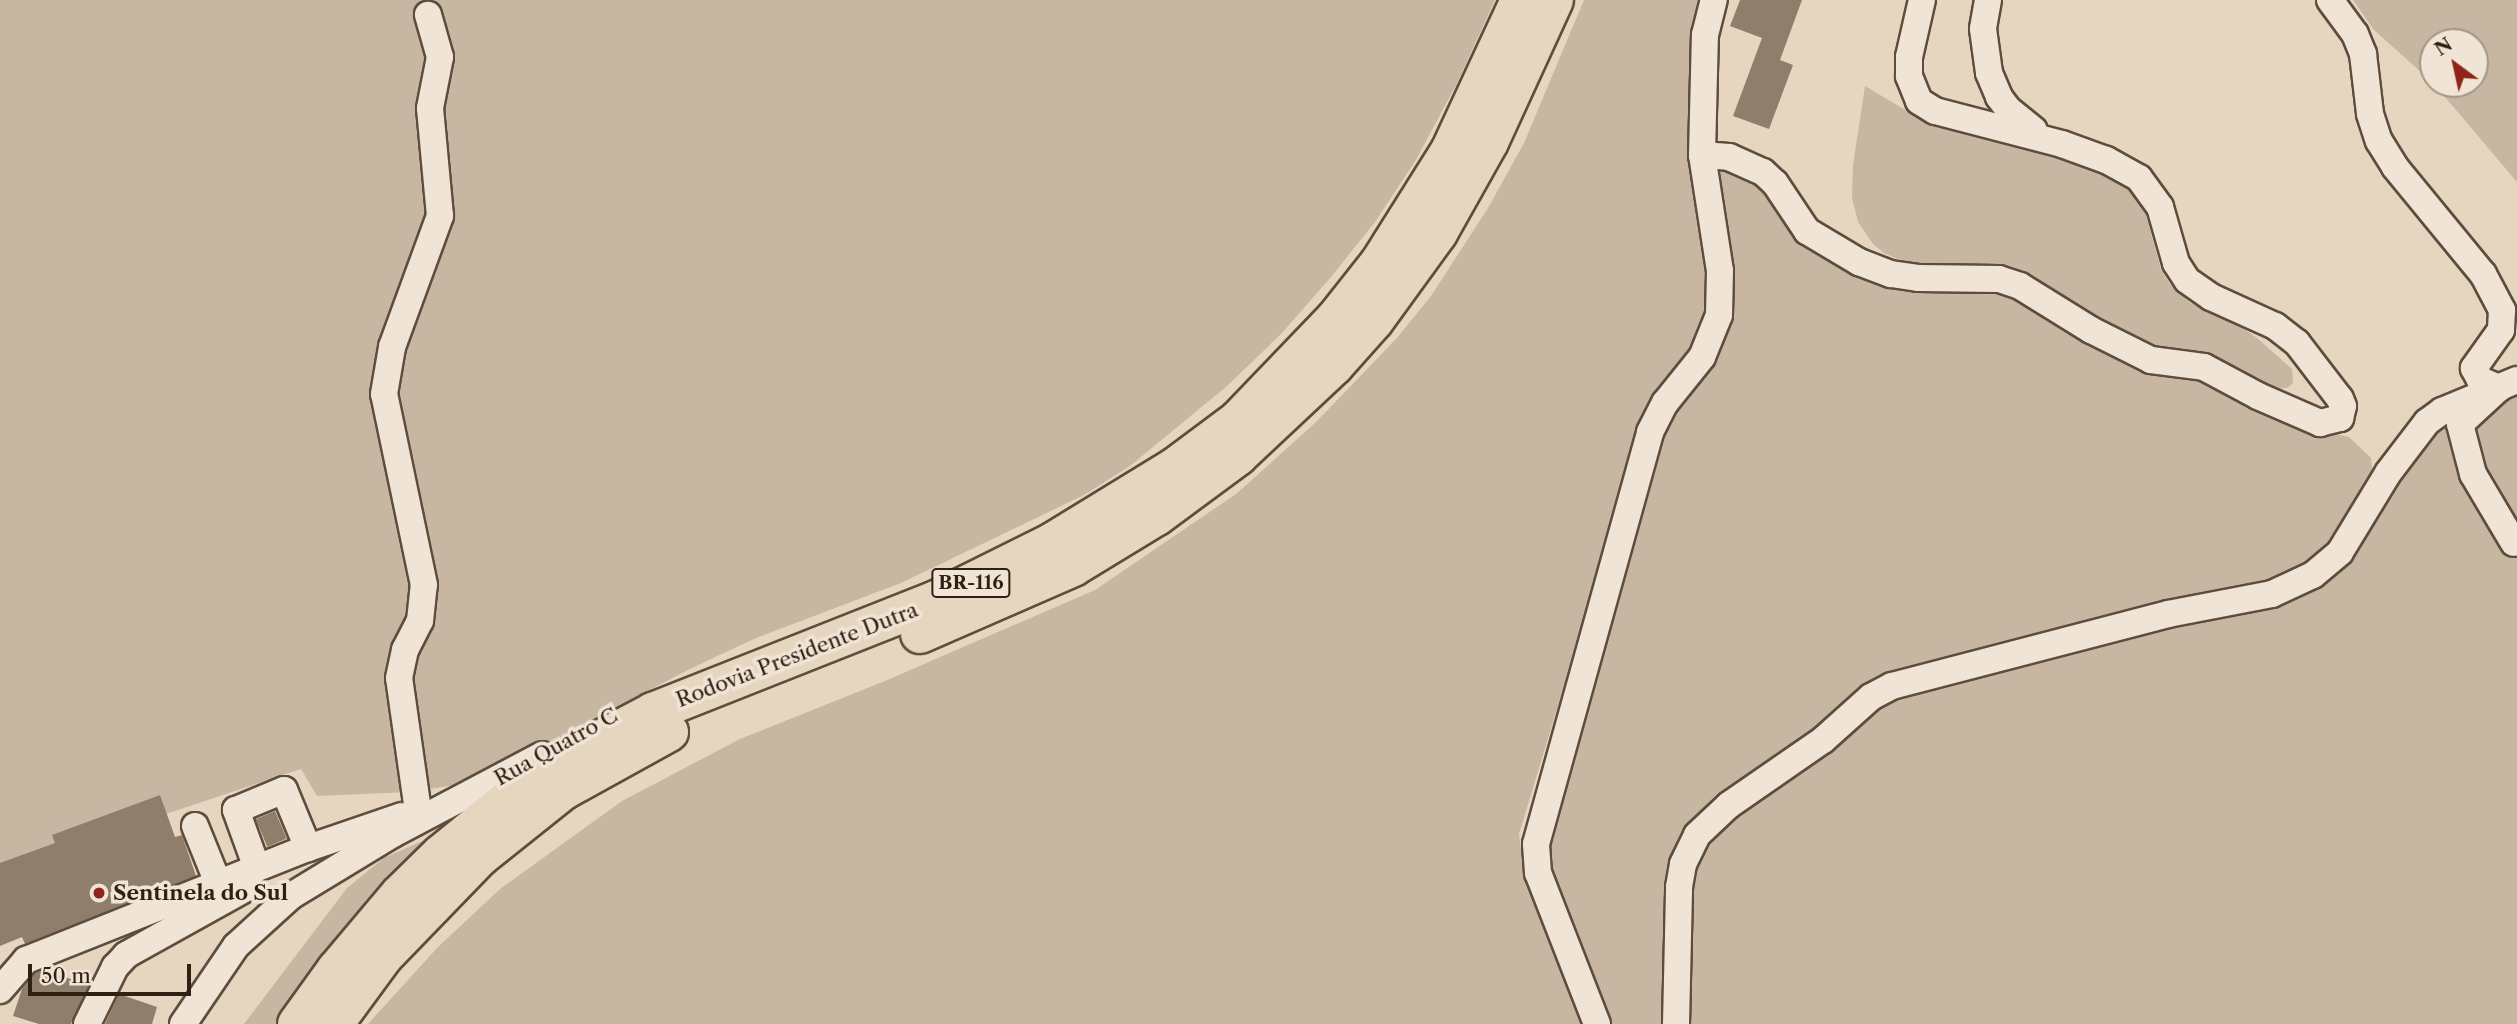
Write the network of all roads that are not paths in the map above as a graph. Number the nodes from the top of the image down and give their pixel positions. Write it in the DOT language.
graph roads {
  1 [pos="1520,0"];
  2 [pos="1554,0"];
  3 [pos="1714,0"];
  4 [pos="1922,0"];
  5 [pos="1988,0"];
  6 [pos="2330,0"];
  7 [pos="428,15"];
  8 [pos="2045,138"];
  9 [pos="1702,155"];
  10 [pos="2508,384"];
  11 [pos="2514,543"];
  12 [pos="994,572"];
  13 [pos="467,796"];
  14 [pos="418,811"];
  15 [pos="195,826"];
  16 [pos="348,833"];
  17 [pos="308,848"];
  18 [pos="257,868"];
  19 [pos="218,883"];
  20 [pos="0,989"];
  21 [pos="87,1024"];
  22 [pos="183,1024"];
  23 [pos="297,1024"];
  24 [pos="334,1024"];
  25 [pos="1597,1024"];
  26 [pos="1676,1024"];
  1 -- 12 [label="highway, Rodovia Presidente Dutra / BR-116"];
  2 -- 24 [label="highway, Rodovia Presidente Dutra / BR-116"];
  3 -- 9 [label="street"];
  4 -- 8 [label="street"];
  5 -- 8 [label="street"];
  6 -- 10 [label="street"];
  7 -- 14 [label="street"];
  8 -- 9 [label="street"];
  9 -- 25 [label="street"];
  10 -- 11 [label="street"];
  10 -- 26 [label="street"];
  12 -- 13 [label="street, Rua Quatro C"];
  12 -- 23 [label="highway, Rodovia Presidente Dutra / BR-116"];
  13 -- 14 [label="street"];
  13 -- 22 [label="street, Rua Quatro C"];
  14 -- 16 [label="street"];
  15 -- 19 [label="street"];
  16 -- 17 [label="street"];
  16 -- 21 [label="street"];
  17 -- 18 [label="street"];
  17 -- 18 [label="street"];
  18 -- 19 [label="street"];
  19 -- 20 [label="street"];
}
